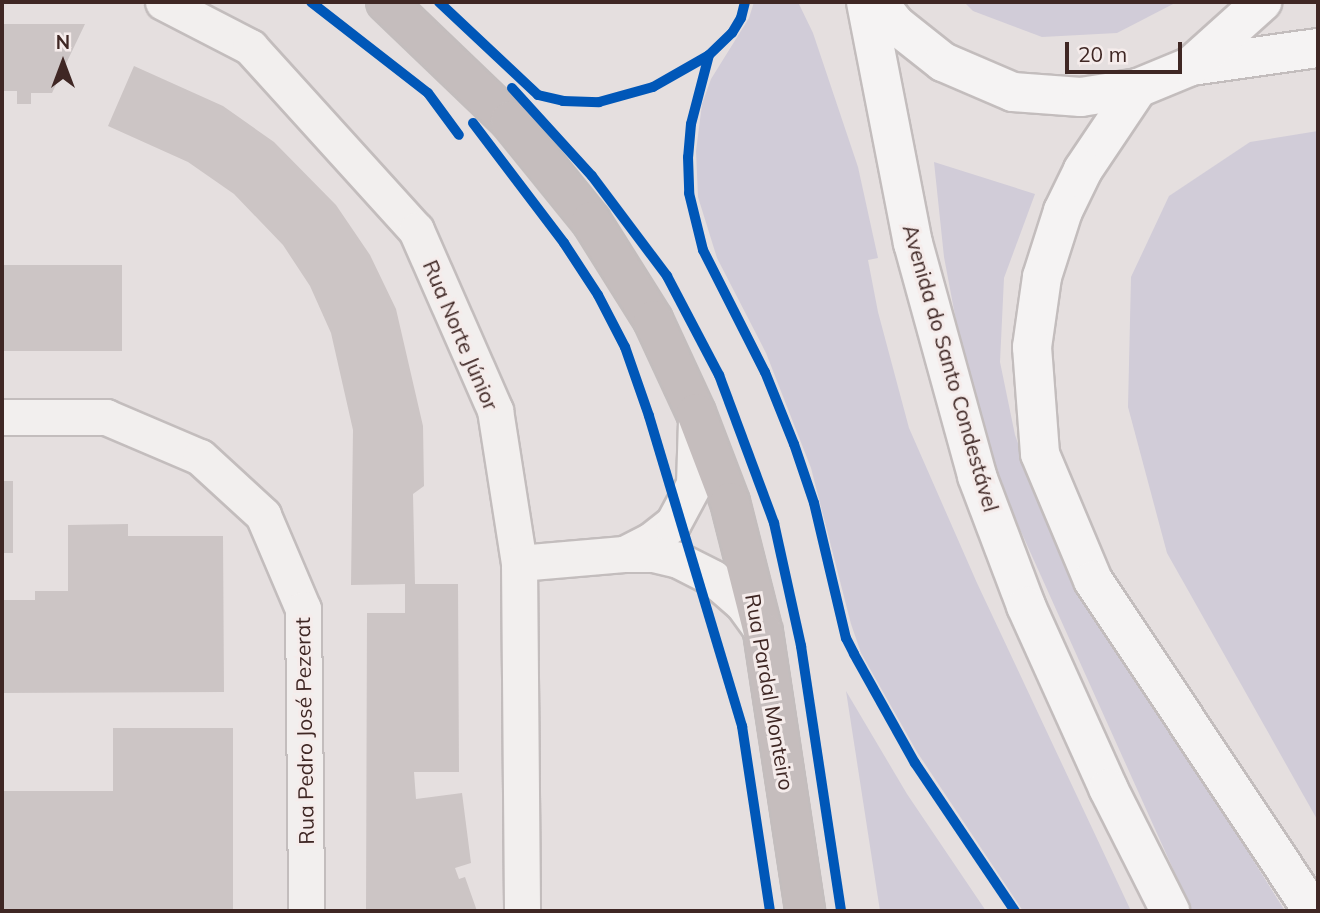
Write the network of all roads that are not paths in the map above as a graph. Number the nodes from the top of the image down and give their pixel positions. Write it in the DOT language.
graph roads {
  1 [pos="163,2"];
  2 [pos="386,2"];
  3 [pos="866,2"];
  4 [pos="878,2"];
  5 [pos="1262,2"];
  6 [pos="1318,48"];
  7 [pos="1191,66"];
  8 [pos="1138,88"];
  9 [pos="696,413"];
  10 [pos="2,417"];
  11 [pos="624,554"];
  12 [pos="519,564"];
  13 [pos="763,632"];
  14 [pos="306,911"];
  15 [pos="522,911"];
  16 [pos="805,911"];
  17 [pos="1170,911"];
  18 [pos="1313,911"];
  1 -- 12 [label="street, Rua Norte Júnior"];
  2 -- 9 [label="street, Rua Pardal Monteiro"];
  3 -- 17 [label="main road, Avenida do Santo Condestável"];
  4 -- 8 [label="main road"];
  5 -- 7 [label="main road"];
  6 -- 7 [label="main road"];
  7 -- 8 [label="main road"];
  8 -- 18 [label="main road"];
  9 -- 11 [label="street"];
  9 -- 13 [label="street, Rua Pardal Monteiro"];
  10 -- 14 [label="street, Rua Pedro José Pezerat"];
  11 -- 12 [label="street"];
  11 -- 13 [label="street"];
  12 -- 15 [label="street, Rua Norte Júnior"];
  13 -- 16 [label="street, Rua Pardal Monteiro"];
}
